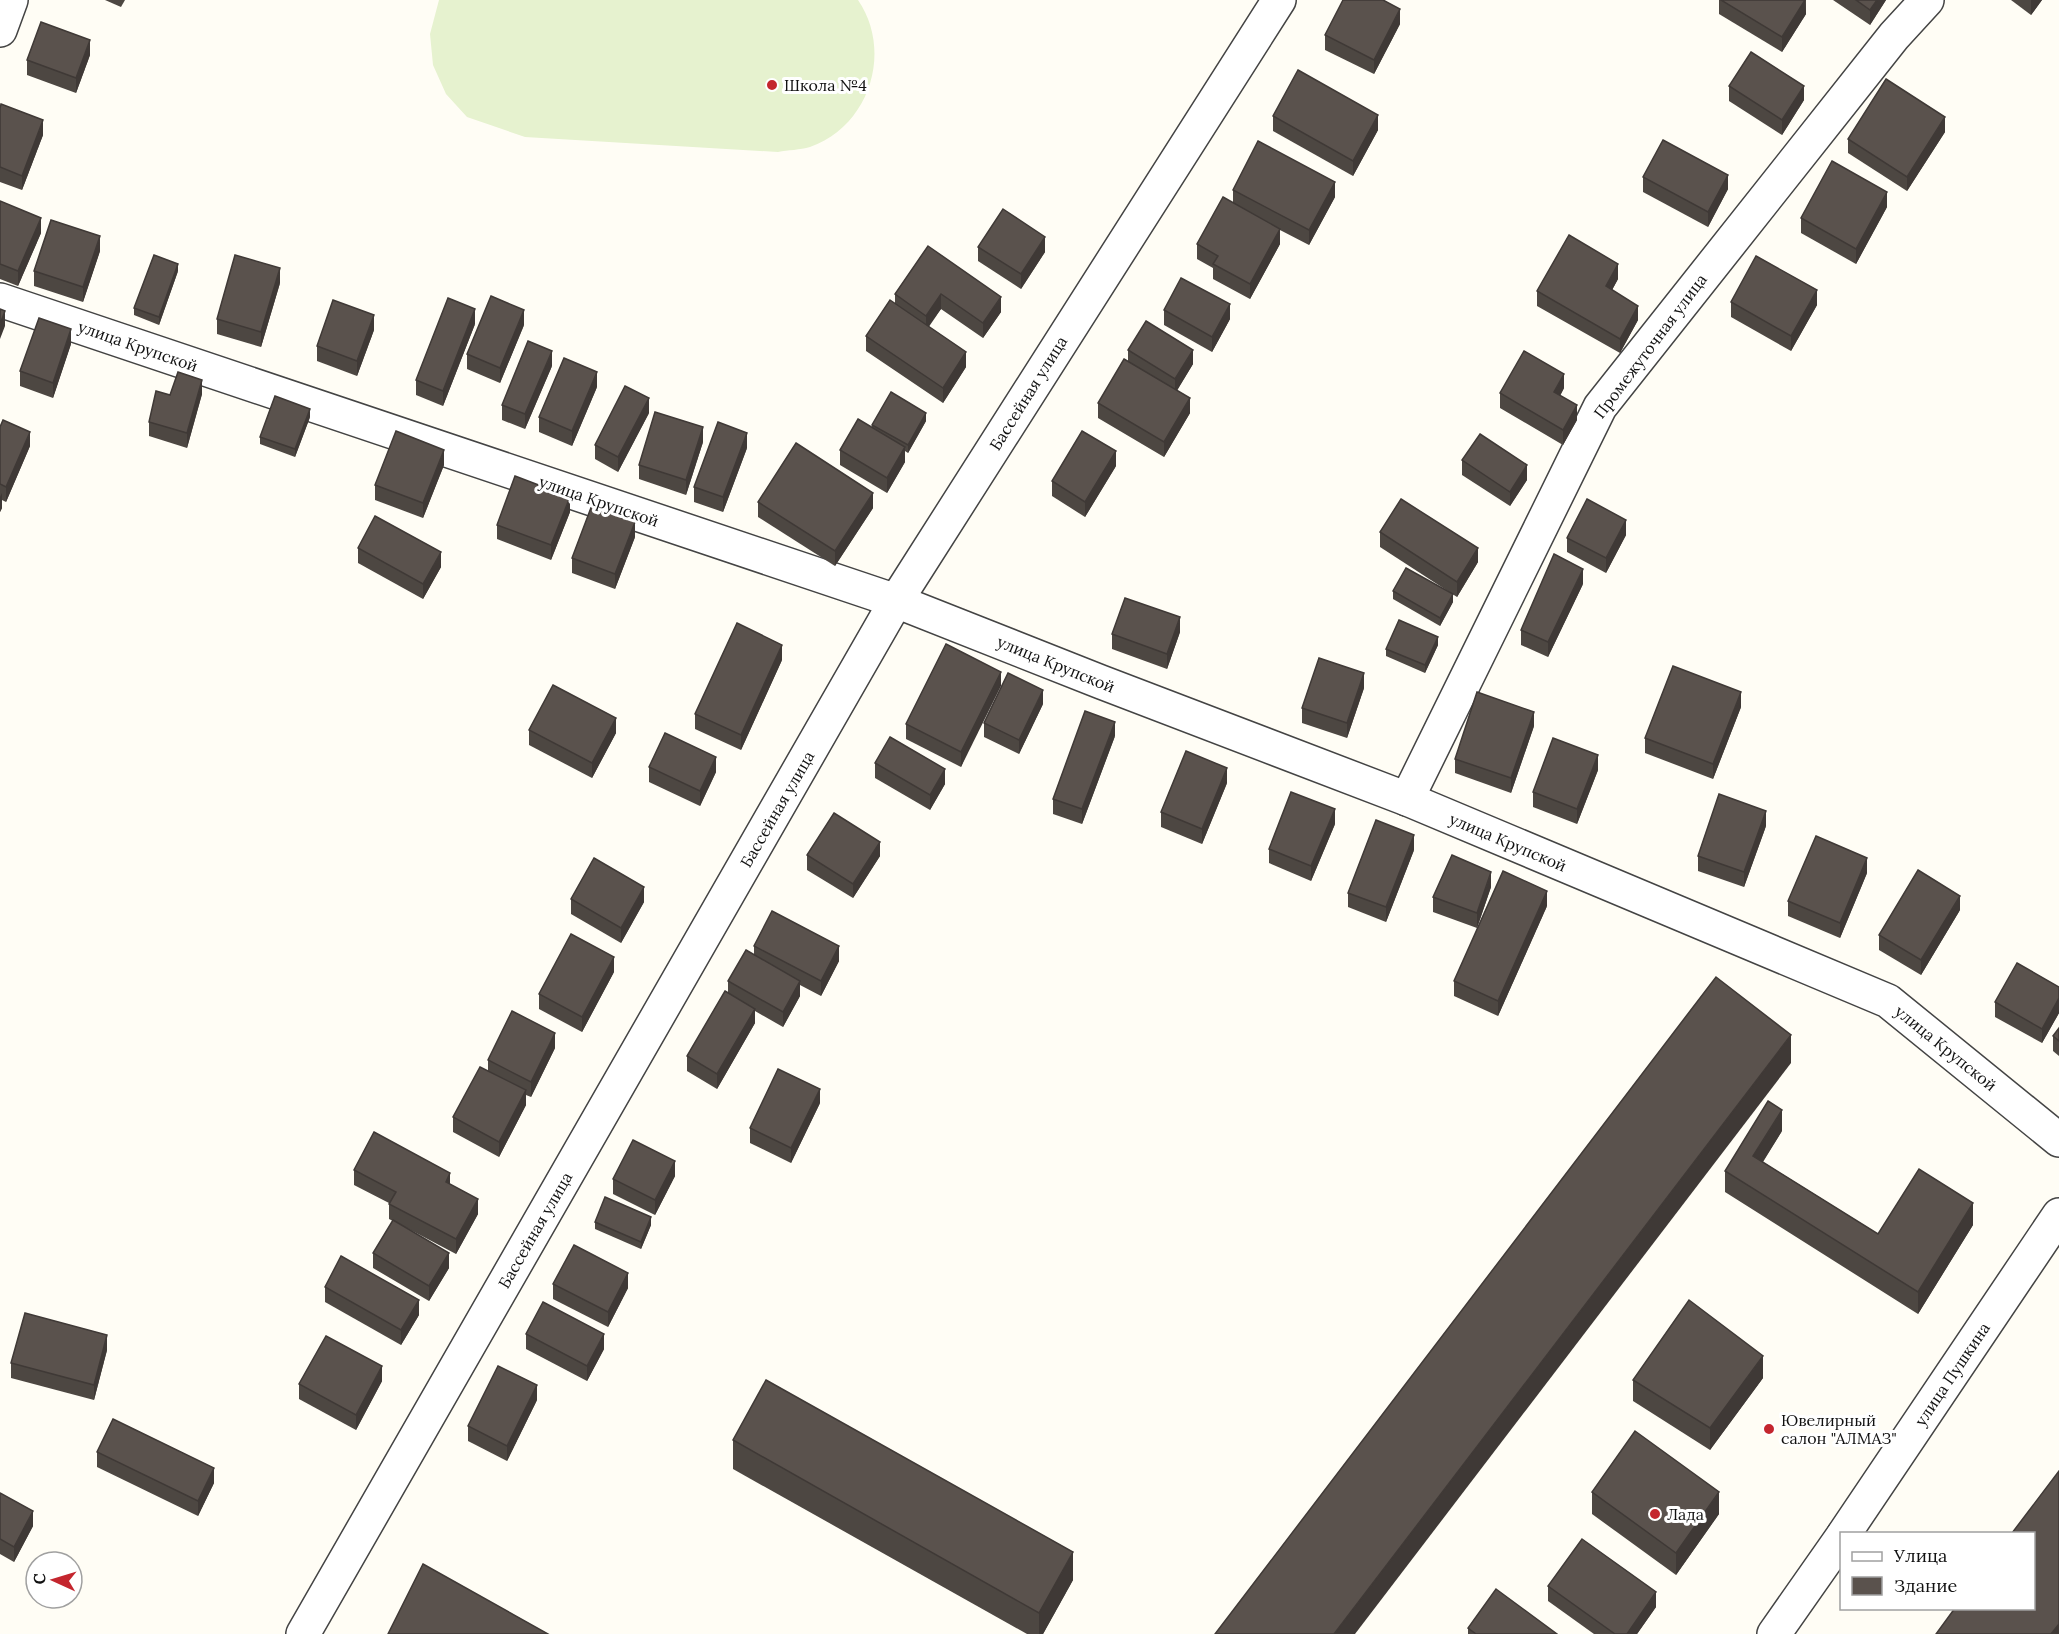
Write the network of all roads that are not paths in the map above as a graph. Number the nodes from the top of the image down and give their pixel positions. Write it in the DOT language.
graph roads {
  1 [pos="11,0"];
  2 [pos="1279,0"];
  3 [pos="1927,0"];
  4 [pos="0,30"];
  5 [pos="0,300"];
  6 [pos="896,601"];
  7 [pos="1407,799"];
  8 [pos="2059,1140"];
  9 [pos="2059,1215"];
  10 [pos="1845,1532"];
  11 [pos="1840,1541"];
  12 [pos="303,1634"];
  13 [pos="1774,1634"];
  1 -- 4 [label="street"];
  2 -- 6 [label="street, Бассейная улица"];
  3 -- 7 [label="street, Промежуточная улица"];
  5 -- 6 [label="street, улица Крупской"];
  6 -- 7 [label="street, улица Крупской"];
  6 -- 12 [label="street, Бассейная улица"];
  7 -- 8 [label="street, улица Крупской"];
  9 -- 10 [label="street, улица Пушкина"];
  11 -- 13 [label="street"];
}
